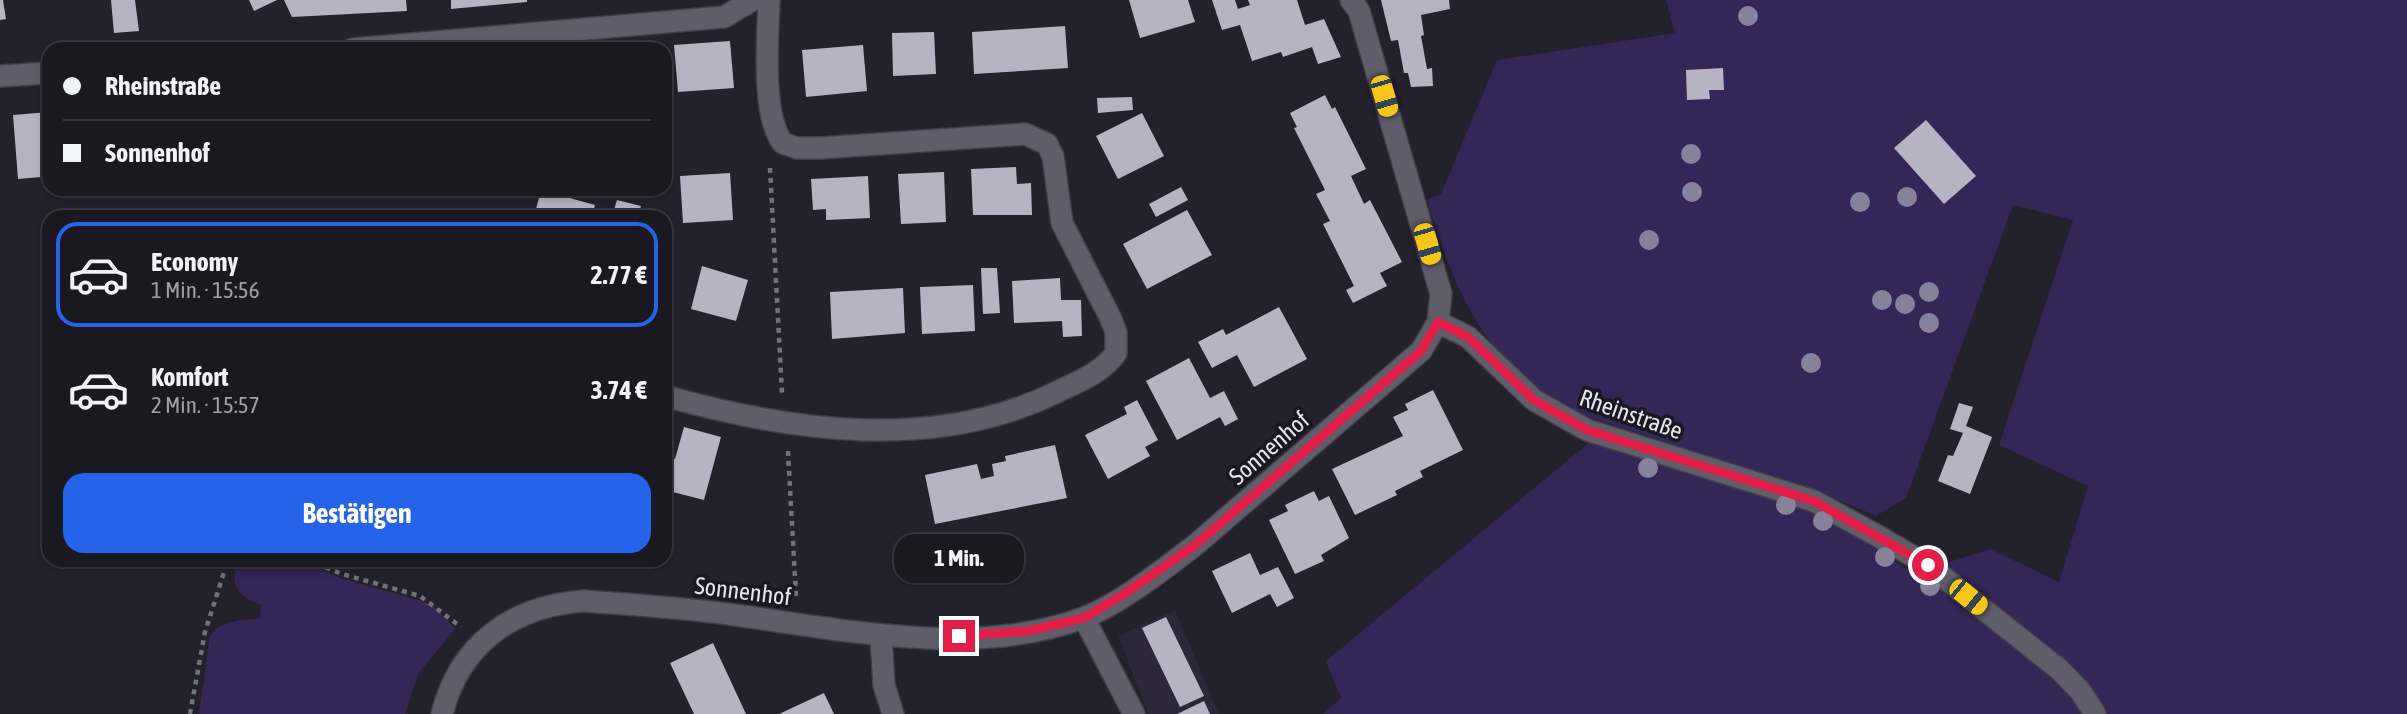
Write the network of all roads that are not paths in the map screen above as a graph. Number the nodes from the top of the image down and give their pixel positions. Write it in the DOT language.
graph roads {
  1 [pos="753,0"];
  2 [pos="769,0"];
  3 [pos="1351,0"];
  4 [pos="435,42"];
  5 [pos="42,73"];
  6 [pos="0,76"];
  7 [pos="1438,322"];
  8 [pos="672,398"];
  9 [pos="1084,618"];
  10 [pos="881,637"];
  11 [pos="442,714"];
  12 [pos="894,714"];
  13 [pos="1134,714"];
  14 [pos="2095,714"];
  1 -- 4 [label="street"];
  2 -- 8 [label="street"];
  3 -- 7 [label="street"];
  5 -- 6 [label="street"];
  7 -- 9 [label="street, Sonnenhof"];
  7 -- 14 [label="street, Rheinstraße"];
  9 -- 10 [label="street, Sonnenhof"];
  9 -- 13 [label="street"];
  10 -- 11 [label="street, Sonnenhof"];
  10 -- 12 [label="street"];
}
